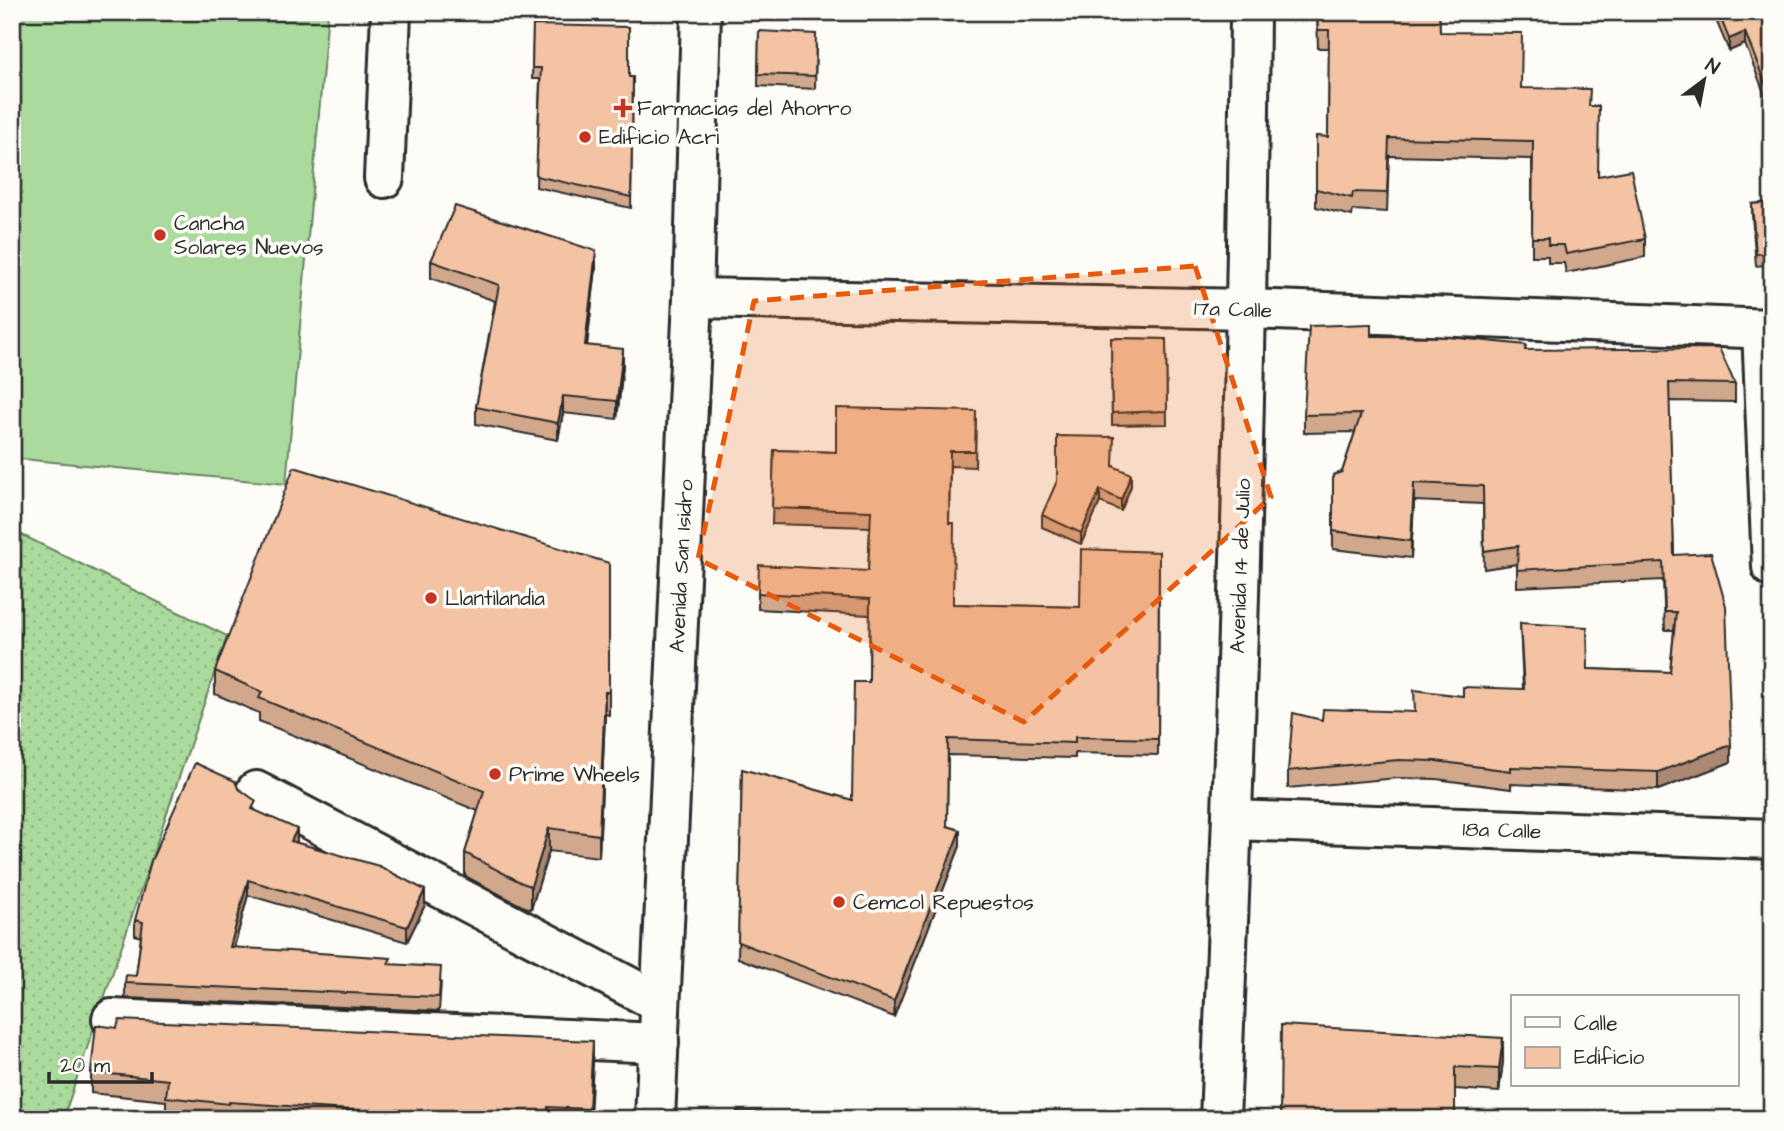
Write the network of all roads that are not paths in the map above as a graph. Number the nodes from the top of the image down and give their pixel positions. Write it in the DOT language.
graph roads {
  1 [pos="391,12"];
  2 [pos="701,12"];
  3 [pos="1250,12"];
  4 [pos="384,178"];
  5 [pos="693,298"];
  6 [pos="1248,309"];
  7 [pos="1767,329"];
  8 [pos="1772,567"];
  9 [pos="256,791"];
  10 [pos="1233,820"];
  11 [pos="1772,839"];
  12 [pos="660,1003"];
  13 [pos="112,1019"];
  14 [pos="659,1043"];
  15 [pos="655,1119"];
  16 [pos="1220,1119"];
  1 -- 4 [label="street"];
  2 -- 5 [label="street, Avenida San Isidro"];
  3 -- 6 [label="street, Avenida 14 de Julio"];
  5 -- 6 [label="street, 17a Calle"];
  5 -- 12 [label="street, Avenida San Isidro"];
  6 -- 7 [label="street, 17a Calle"];
  6 -- 10 [label="street, Avenida 14 de Julio"];
  7 -- 8 [label="street"];
  9 -- 12 [label="street"];
  10 -- 11 [label="street, 18a Calle"];
  10 -- 16 [label="street, Avenida 14 de Julio"];
  12 -- 14 [label="street, Avenida San Isidro"];
  13 -- 14 [label="street"];
  14 -- 15 [label="street, Avenida San Isidro"];
}
